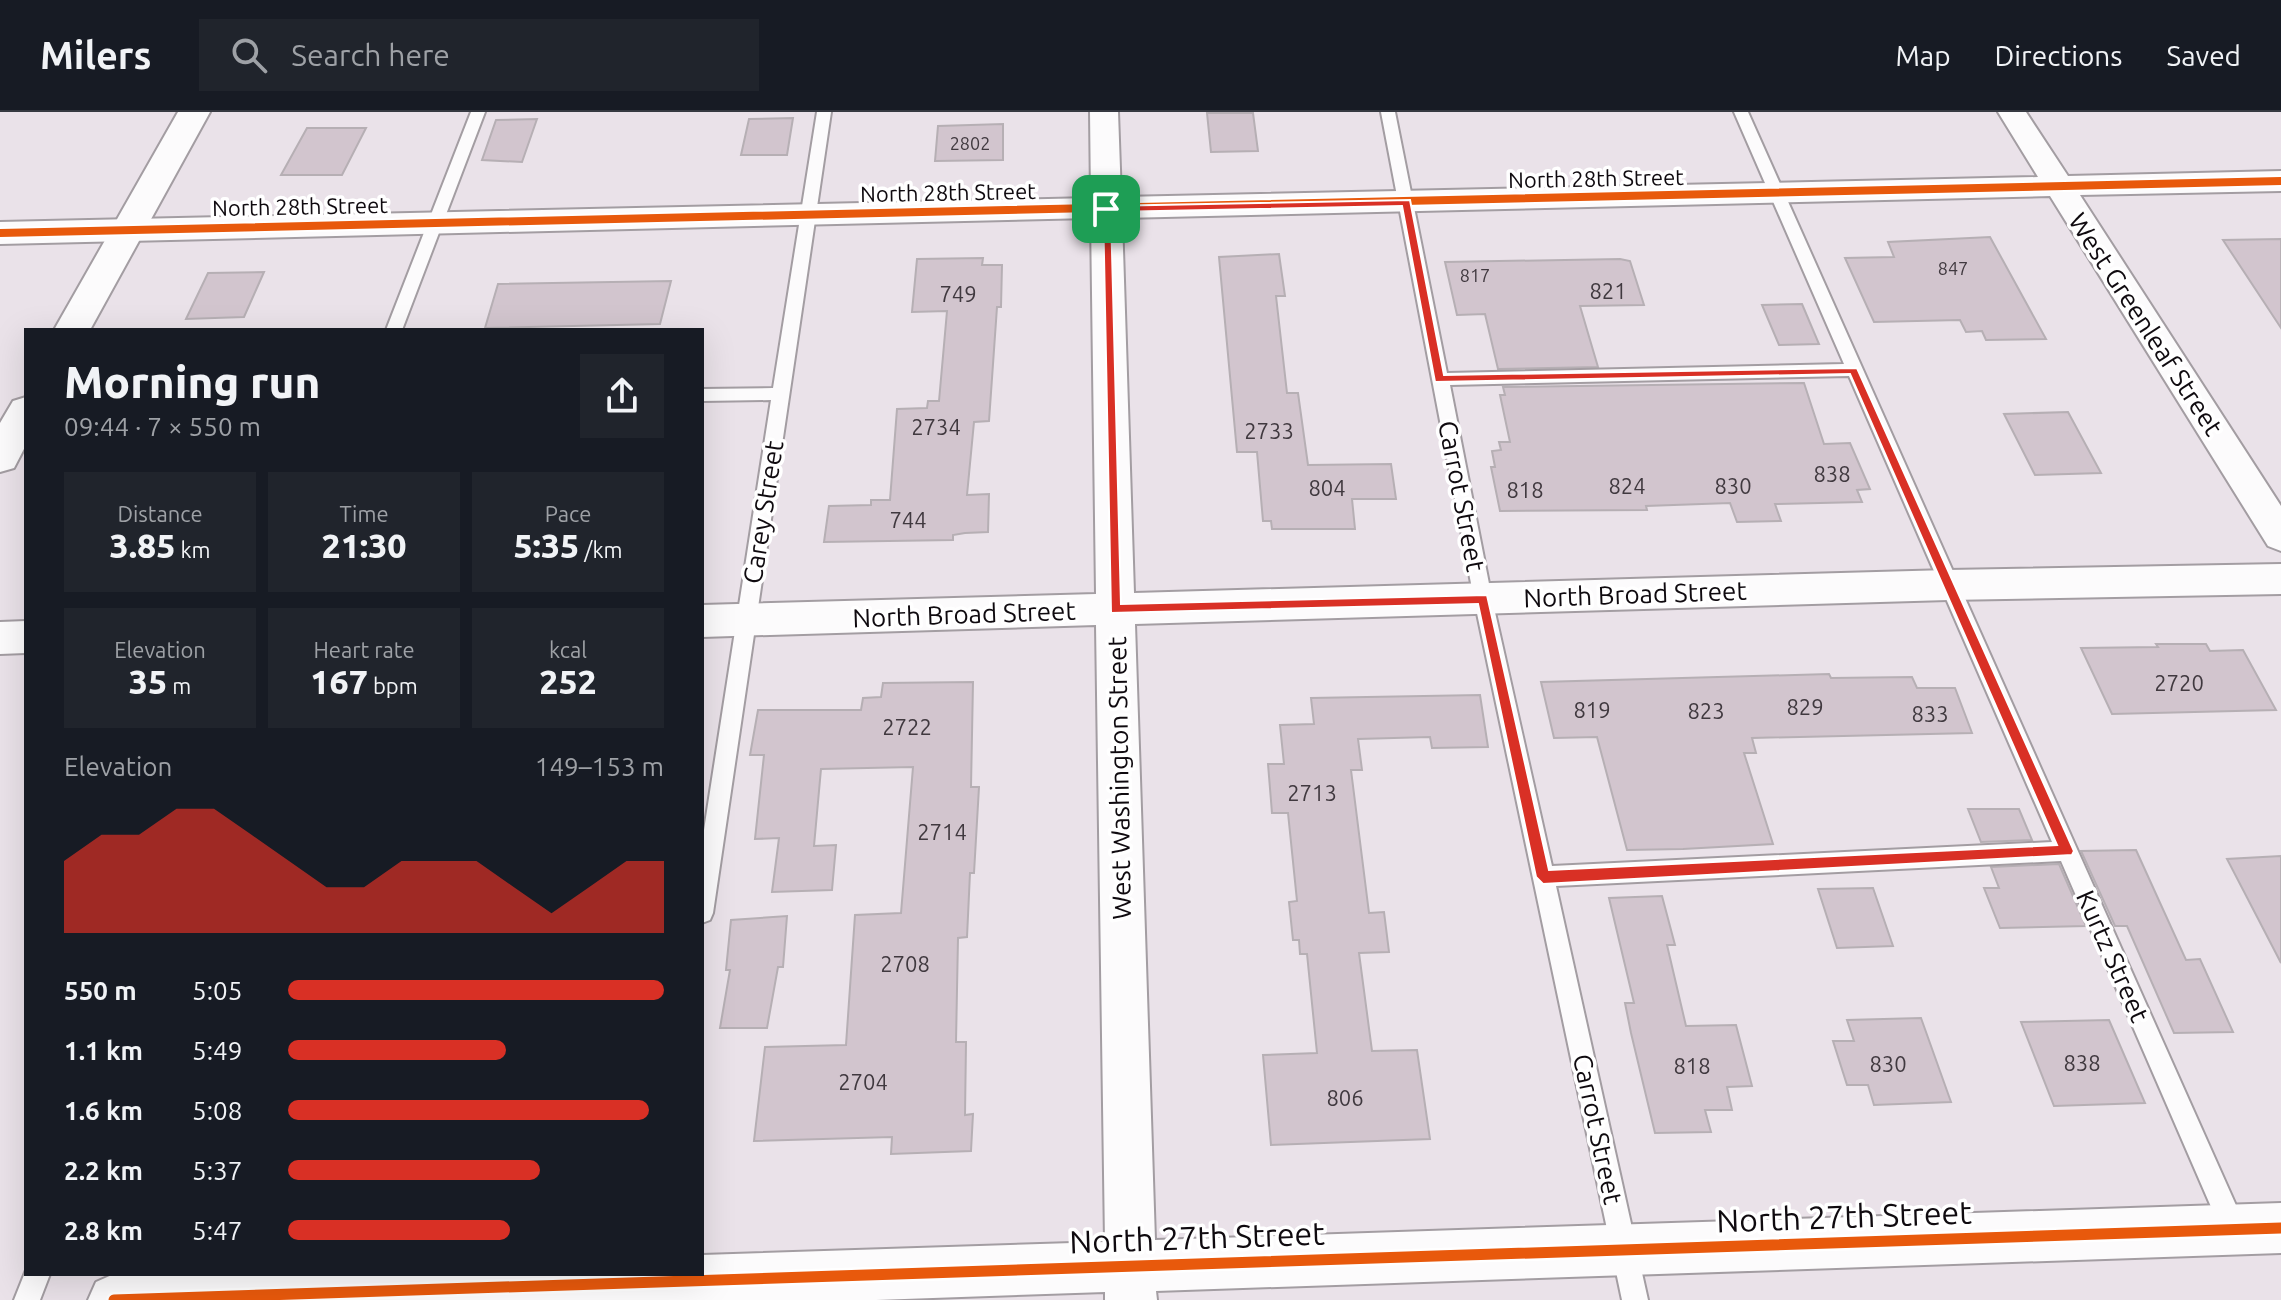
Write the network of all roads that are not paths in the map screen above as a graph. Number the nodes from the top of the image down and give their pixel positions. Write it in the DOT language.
graph roads {
  1 [pos="194,112"];
  2 [pos="478,112"];
  3 [pos="824,112"];
  4 [pos="1104,112"];
  5 [pos="1388,112"];
  6 [pos="1741,112"];
  7 [pos="2012,112"];
  8 [pos="2281,181"];
  9 [pos="2058,187"];
  10 [pos="1775,194"];
  11 [pos="1407,202"];
  12 [pos="1106,209"];
  13 [pos="808,215"];
  14 [pos="435,222"];
  15 [pos="128,230"];
  16 [pos="0,233"];
  17 [pos="73,328"];
  18 [pos="395,328"];
  19 [pos="1853,370"];
  20 [pos="1439,379"];
  21 [pos="781,394"];
  22 [pos="704,395"];
  23 [pos="24,415"];
  24 [pos="0,457"];
  25 [pos="2281,536"];
  26 [pos="2281,579"];
  27 [pos="1948,585"];
  28 [pos="1483,599"];
  29 [pos="1115,609"];
  30 [pos="747,620"];
  31 [pos="704,621"];
  32 [pos="24,637"];
  33 [pos="0,638"];
  34 [pos="2067,851"];
  35 [pos="1543,877"];
  36 [pos="704,900"];
  37 [pos="2258,1229"];
  38 [pos="1624,1249"];
  39 [pos="36,1276"];
  40 [pos="1131,1283"];
  41 [pos="645,1286"];
  42 [pos="27,1300"];
  43 [pos="114,1300"];
  44 [pos="1635,1300"];
  1 -- 15 [label="main road"];
  2 -- 14 [label="lane"];
  3 -- 13 [label="lane, Carey Street"];
  4 -- 12 [label="street, West Washington Street"];
  5 -- 11 [label="lane, Carrot Street"];
  6 -- 10 [label="lane, Kurtz Street"];
  7 -- 9 [label="street, West Greenleaf Street"];
  8 -- 9 [label="street, North 28th Street"];
  9 -- 10 [label="street, North 28th Street"];
  9 -- 25 [label="street, West Greenleaf Street"];
  10 -- 11 [label="street, North 28th Street"];
  10 -- 19 [label="lane, Kurtz Street"];
  11 -- 12 [label="street, North 28th Street"];
  11 -- 20 [label="lane, Carrot Street"];
  12 -- 13 [label="street, North 28th Street"];
  12 -- 29 [label="street, West Washington Street"];
  13 -- 14 [label="street, North 28th Street"];
  13 -- 21 [label="lane, Carey Street"];
  14 -- 15 [label="street, North 28th Street"];
  14 -- 18 [label="lane"];
  15 -- 16 [label="street, North 28th Street"];
  15 -- 17 [label="main road"];
  19 -- 20 [label="lane"];
  19 -- 27 [label="lane, Kurtz Street"];
  20 -- 28 [label="lane, Carrot Street"];
  21 -- 22 [label="lane"];
  21 -- 30 [label="lane, Carey Street"];
  23 -- 24 [label="main road"];
  26 -- 27 [label="street, North Broad Street"];
  27 -- 28 [label="street, North Broad Street"];
  27 -- 34 [label="lane, Kurtz Street"];
  28 -- 29 [label="street, North Broad Street"];
  28 -- 35 [label="lane, Carrot Street"];
  29 -- 30 [label="street, North Broad Street"];
  29 -- 40 [label="street, West Washington Street"];
  30 -- 31 [label="street, North Broad Street"];
  30 -- 36 [label="lane, Carey Street"];
  32 -- 33 [label="street"];
  34 -- 35 [label="lane"];
  34 -- 37 [label="lane, Kurtz Street"];
  35 -- 38 [label="lane, Carrot Street"];
  37 -- 38 [label="street, North 27th Street"];
  38 -- 40 [label="street, North 27th Street"];
  38 -- 44 [label="lane, Carrot Street"];
  39 -- 42 [label="lane"];
  40 -- 41 [label="street, North 27th Street"];
  41 -- 43 [label="street, North 27th Street"];
}
